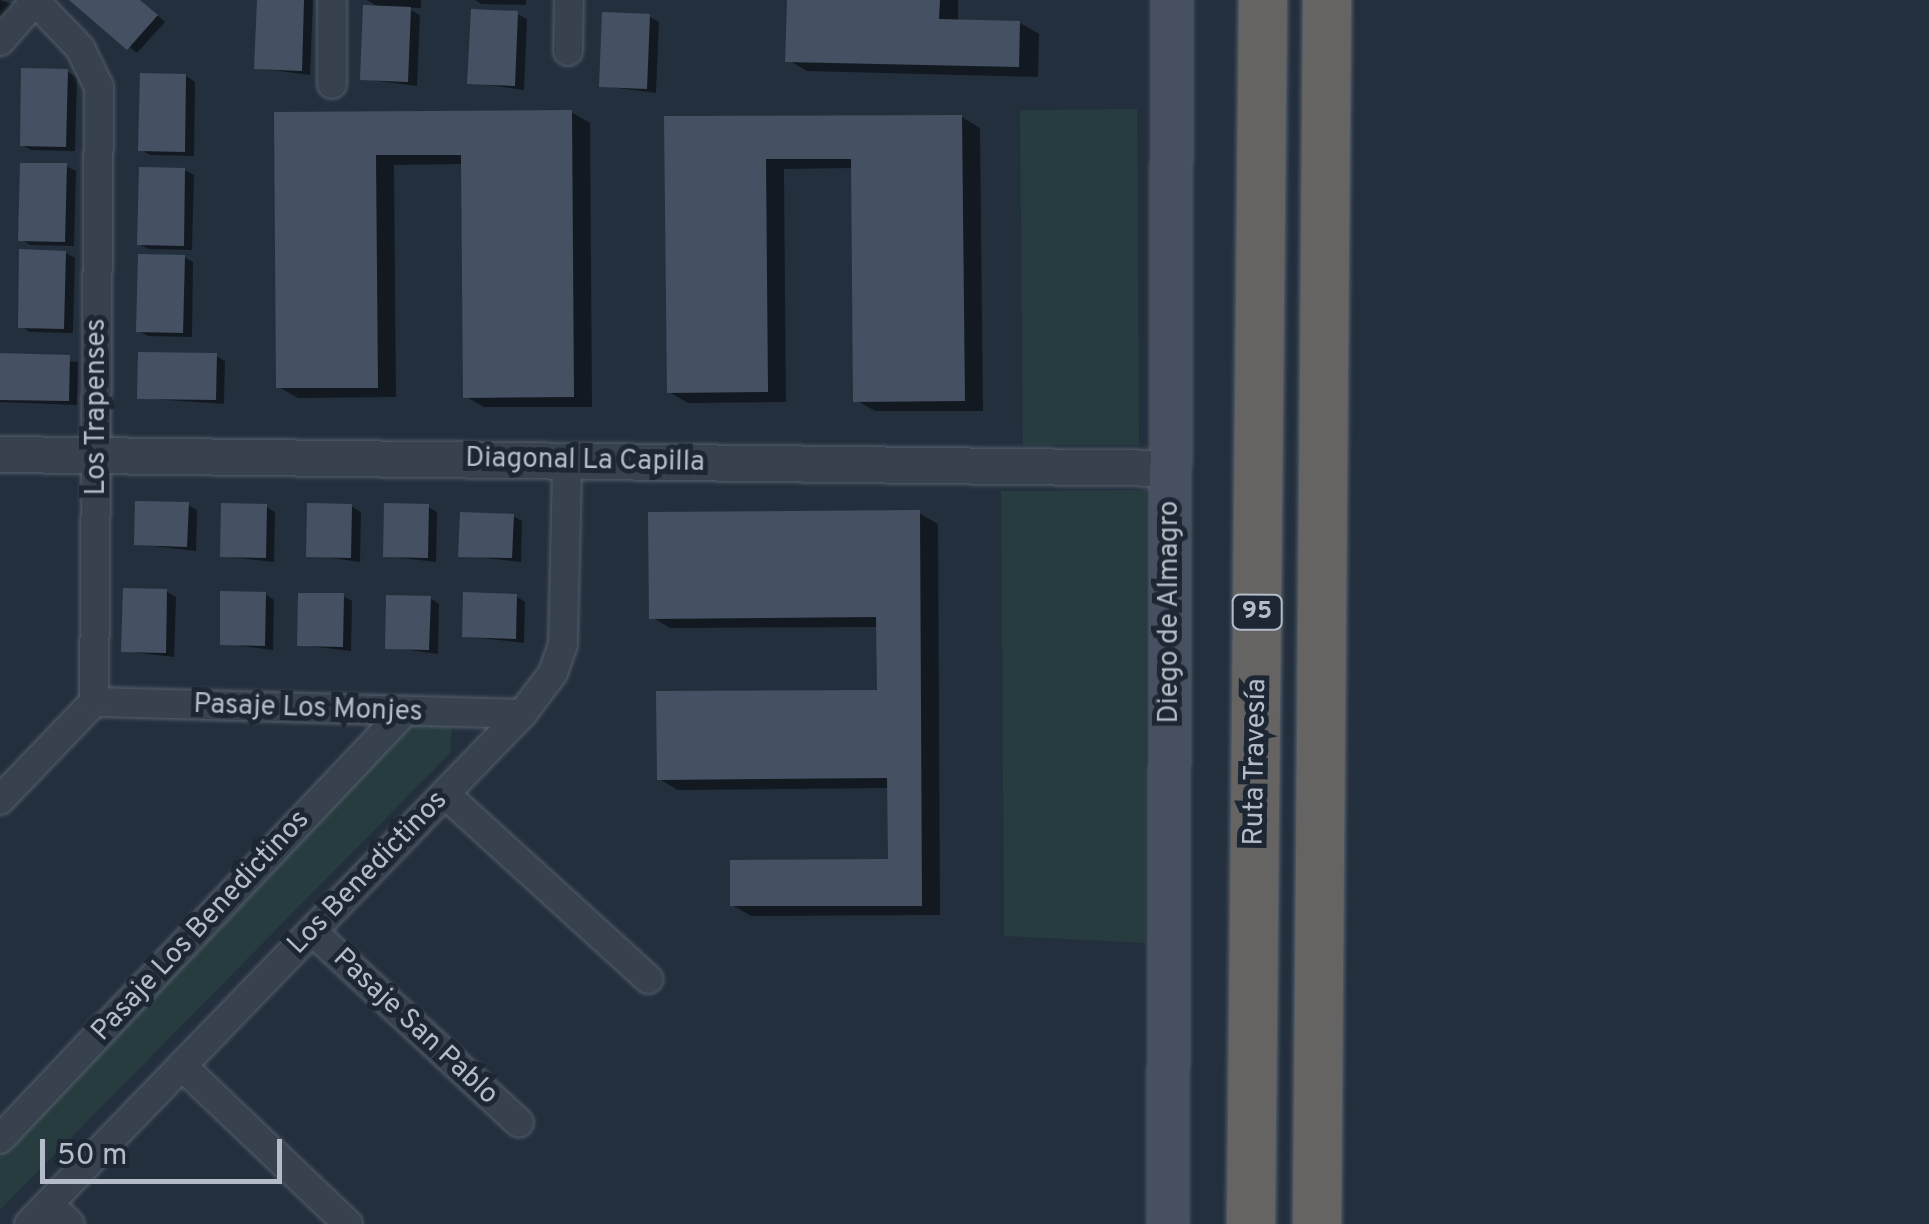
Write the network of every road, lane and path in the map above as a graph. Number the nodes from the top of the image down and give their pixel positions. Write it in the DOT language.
graph roads {
  1 [pos="35,0"];
  2 [pos="332,0"];
  3 [pos="569,0"];
  4 [pos="1172,0"];
  5 [pos="1263,0"];
  6 [pos="1327,0"];
  7 [pos="0,41"];
  8 [pos="568,51"];
  9 [pos="332,84"];
  10 [pos="0,454"];
  11 [pos="96,456"];
  12 [pos="567,460"];
  13 [pos="1171,468"];
  14 [pos="94,702"];
  15 [pos="402,713"];
  16 [pos="522,714"];
  17 [pos="444,794"];
  18 [pos="0,800"];
  19 [pos="312,932"];
  20 [pos="648,979"];
  21 [pos="182,1066"];
  22 [pos="519,1123"];
  23 [pos="0,1139"];
  24 [pos="39,1214"];
  25 [pos="70,1224"];
  26 [pos="348,1224"];
  27 [pos="1168,1224"];
  28 [pos="1252,1224"];
  29 [pos="1317,1224"];
  1 -- 7 [label="street"];
  1 -- 11 [label="street, Los Trapenses"];
  2 -- 9 [label="street"];
  3 -- 8 [label="street"];
  4 -- 13 [label="main road, Diego de Almagro"];
  5 -- 28 [label="highway, Ruta Travesía / 95"];
  6 -- 29 [label="highway, 95"];
  10 -- 11 [label="street, Diagonal La Capilla"];
  11 -- 12 [label="street, Diagonal La Capilla"];
  11 -- 14 [label="street, Los Trapenses"];
  12 -- 13 [label="street, Diagonal La Capilla"];
  12 -- 16 [label="street, Los Benedictinos"];
  13 -- 27 [label="main road, Diego de Almagro"];
  14 -- 15 [label="street, Pasaje Los Monjes"];
  14 -- 18 [label="street"];
  15 -- 16 [label="street, Pasaje Los Monjes"];
  15 -- 23 [label="street, Pasaje Los Benedictinos"];
  16 -- 17 [label="street, Los Benedictinos"];
  17 -- 19 [label="street, Los Benedictinos"];
  17 -- 20 [label="street"];
  19 -- 21 [label="street, Los Benedictinos"];
  19 -- 22 [label="street, Pasaje San Pablo"];
  21 -- 24 [label="street, Los Benedictinos"];
  21 -- 26 [label="street"];
  24 -- 25 [label="street"];
}
